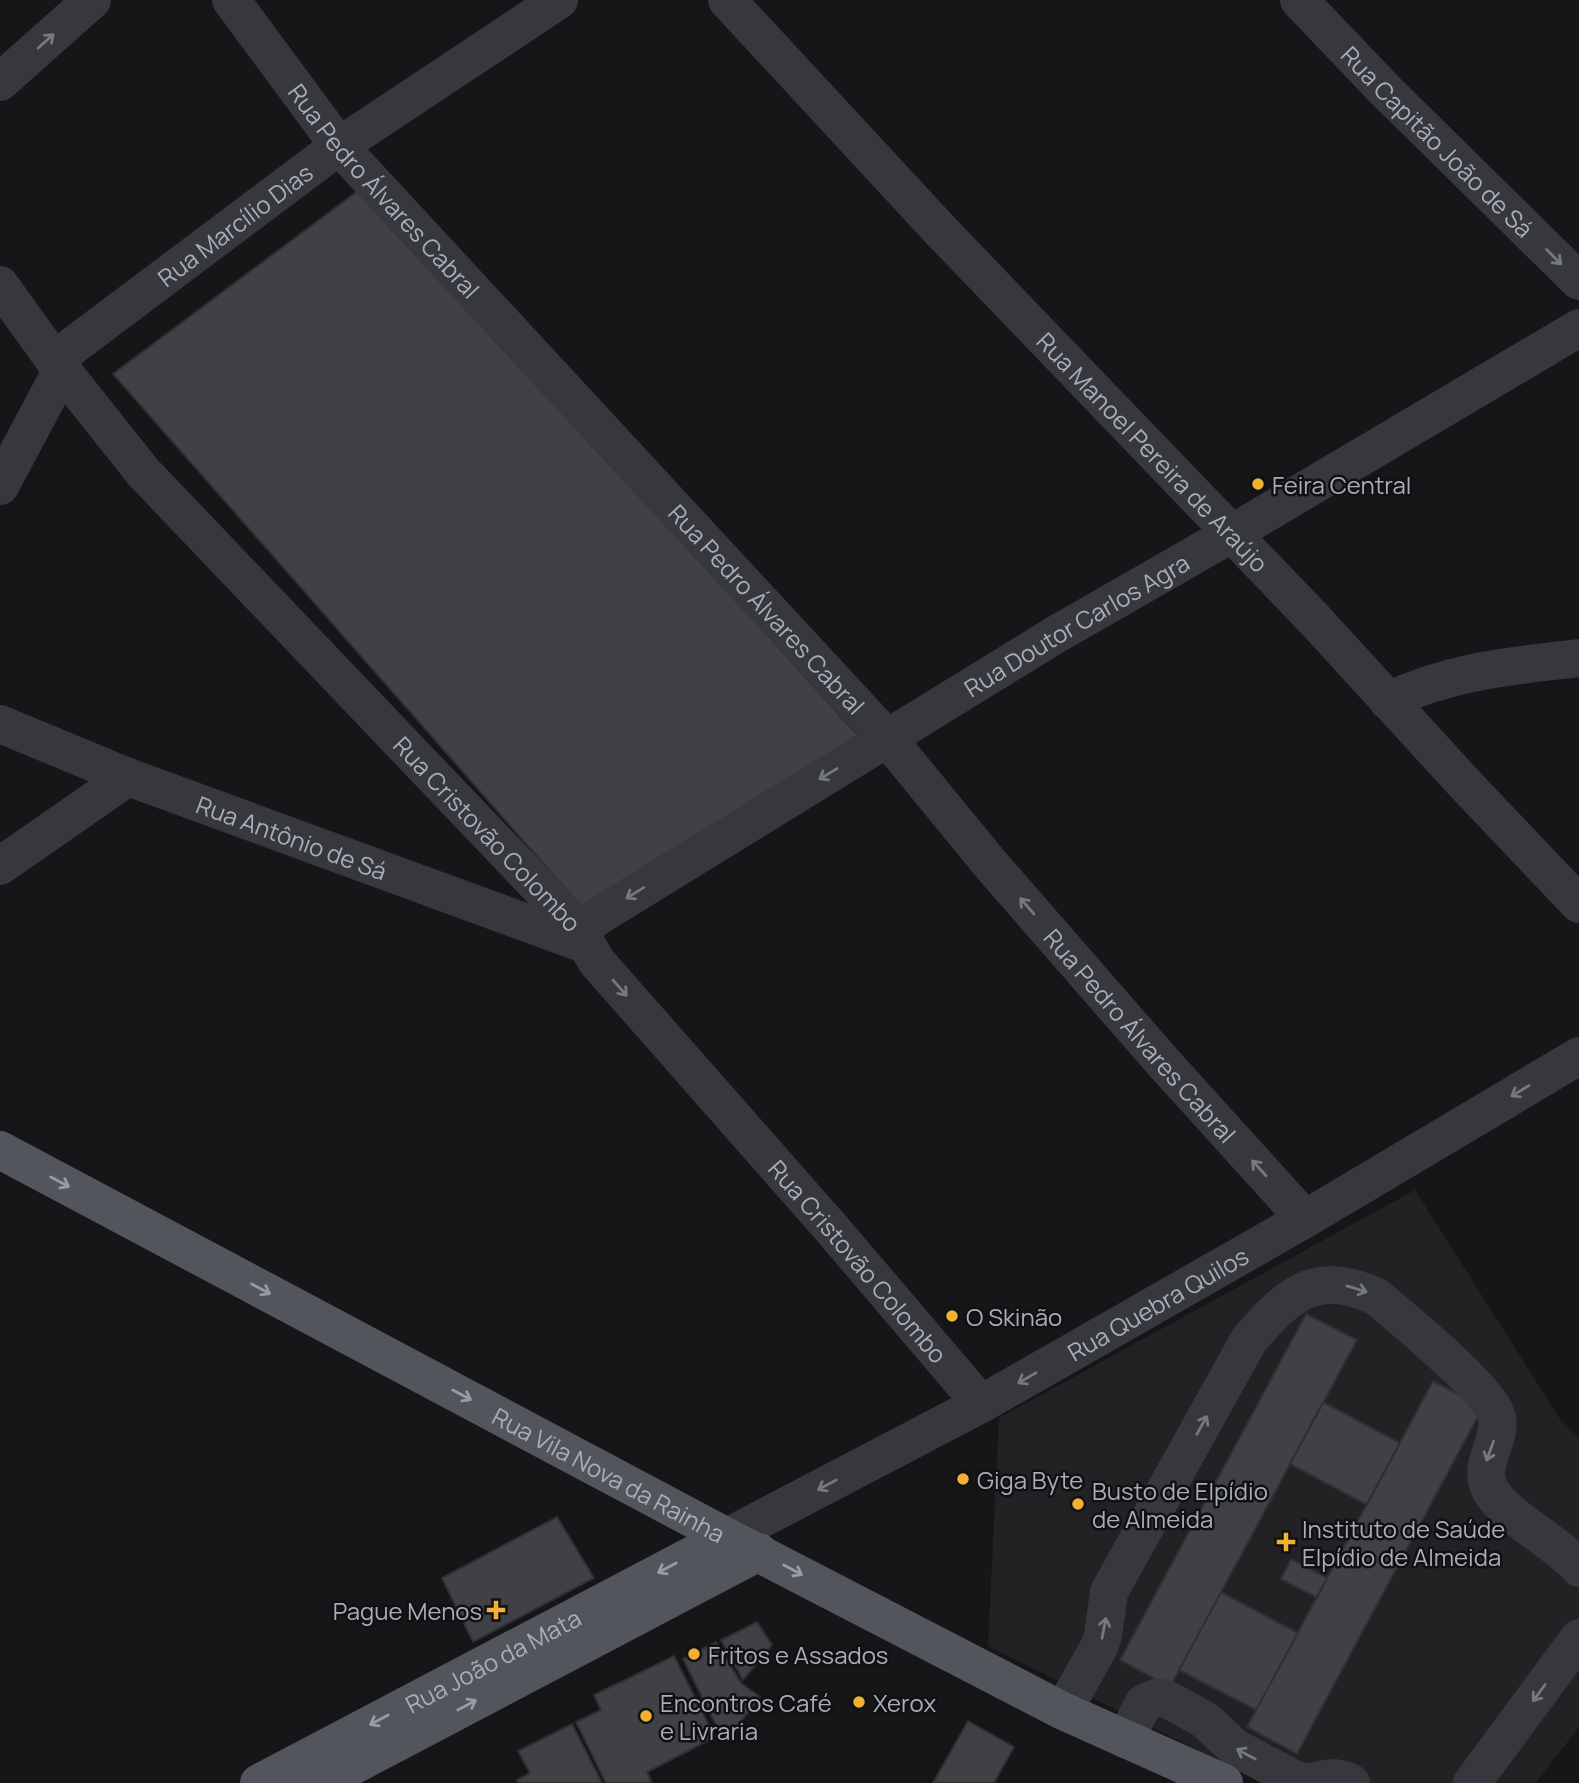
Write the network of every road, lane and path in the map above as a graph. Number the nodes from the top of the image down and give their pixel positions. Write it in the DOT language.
graph roads {
  1 [pos="92,0"];
  2 [pos="231,0"];
  3 [pos="559,0"];
  4 [pos="727,0"];
  5 [pos="1299,0"];
  6 [pos="0,82"];
  7 [pos="339,146"];
  8 [pos="1579,281"];
  9 [pos="0,285"];
  10 [pos="1579,328"];
  11 [pos="58,365"];
  12 [pos="0,485"];
  13 [pos="1231,534"];
  14 [pos="1579,658"];
  15 [pos="1388,701"];
  16 [pos="0,724"];
  17 [pos="887,738"];
  18 [pos="128,777"];
  19 [pos="0,866"];
  20 [pos="1579,904"];
  21 [pos="584,939"];
  22 [pos="1579,1056"];
  23 [pos="0,1150"];
  24 [pos="1305,1219"];
  25 [pos="981,1404"];
  26 [pos="743,1544"];
  27 [pos="1579,1568"];
  28 [pos="1579,1638"];
  29 [pos="1070,1700"];
  30 [pos="1130,1729"];
  31 [pos="259,1783"];
  32 [pos="320,1783"];
  33 [pos="1224,1783"];
  34 [pos="1310,1783"];
  35 [pos="1351,1783"];
  36 [pos="1472,1783"];
  6 -- 1 [label="street, one-way"];
  2 -- 7 [label="street, Rua Pedro Álvares Cabral"];
  3 -- 7 [label="street, Rua Marcílio Dias"];
  4 -- 13 [label="street, Rua Manoel Pereira de Araújo"];
  5 -- 8 [label="street, Rua Capitão João de Sá, one-way"];
  7 -- 11 [label="street, Rua Marcílio Dias"];
  7 -- 17 [label="street, Rua Pedro Álvares Cabral"];
  9 -- 11 [label="street, Rua Cristovão Colombo"];
  10 -- 13 [label="street, Rua Doutor Carlos Agra"];
  11 -- 12 [label="street"];
  11 -- 21 [label="street, Rua Cristovão Colombo"];
  13 -- 15 [label="street, Rua Manoel Pereira de Araújo"];
  13 -- 17 [label="street, Rua Doutor Carlos Agra"];
  14 -- 15 [label="street"];
  15 -- 20 [label="street, Rua Manoel Pereira de Araújo"];
  16 -- 18 [label="street, Rua Antônio de Sá"];
  17 -- 21 [label="street, Rua Doutor Carlos Agra, one-way"];
  24 -- 17 [label="street, Rua Pedro Álvares Cabral, one-way"];
  18 -- 19 [label="street"];
  18 -- 21 [label="street, Rua Antônio de Sá"];
  21 -- 25 [label="street, Rua Cristovão Colombo, one-way"];
  22 -- 24 [label="street, Rua Quebra Quilos, one-way"];
  23 -- 26 [label="main road, Rua Vila Nova da Rainha, one-way"];
  24 -- 25 [label="street, Rua Quebra Quilos, one-way"];
  25 -- 26 [label="street, Rua Quebra Quilos, one-way"];
  26 -- 29 [label="main road, Rua Vila Nova da Rainha, one-way"];
  26 -- 31 [label="main road, Rua João da Mata, one-way"];
  32 -- 26 [label="main road, Rua João da Mata, one-way"];
  29 -- 27 [label="street, one-way"];
  28 -- 36 [label="street, one-way"];
  29 -- 30 [label="main road, Rua Vila Nova da Rainha"];
  30 -- 33 [label="main road, Rua Vila Nova da Rainha"];
  34 -- 30 [label="street, one-way"];
  34 -- 35 [label="street"];
}
